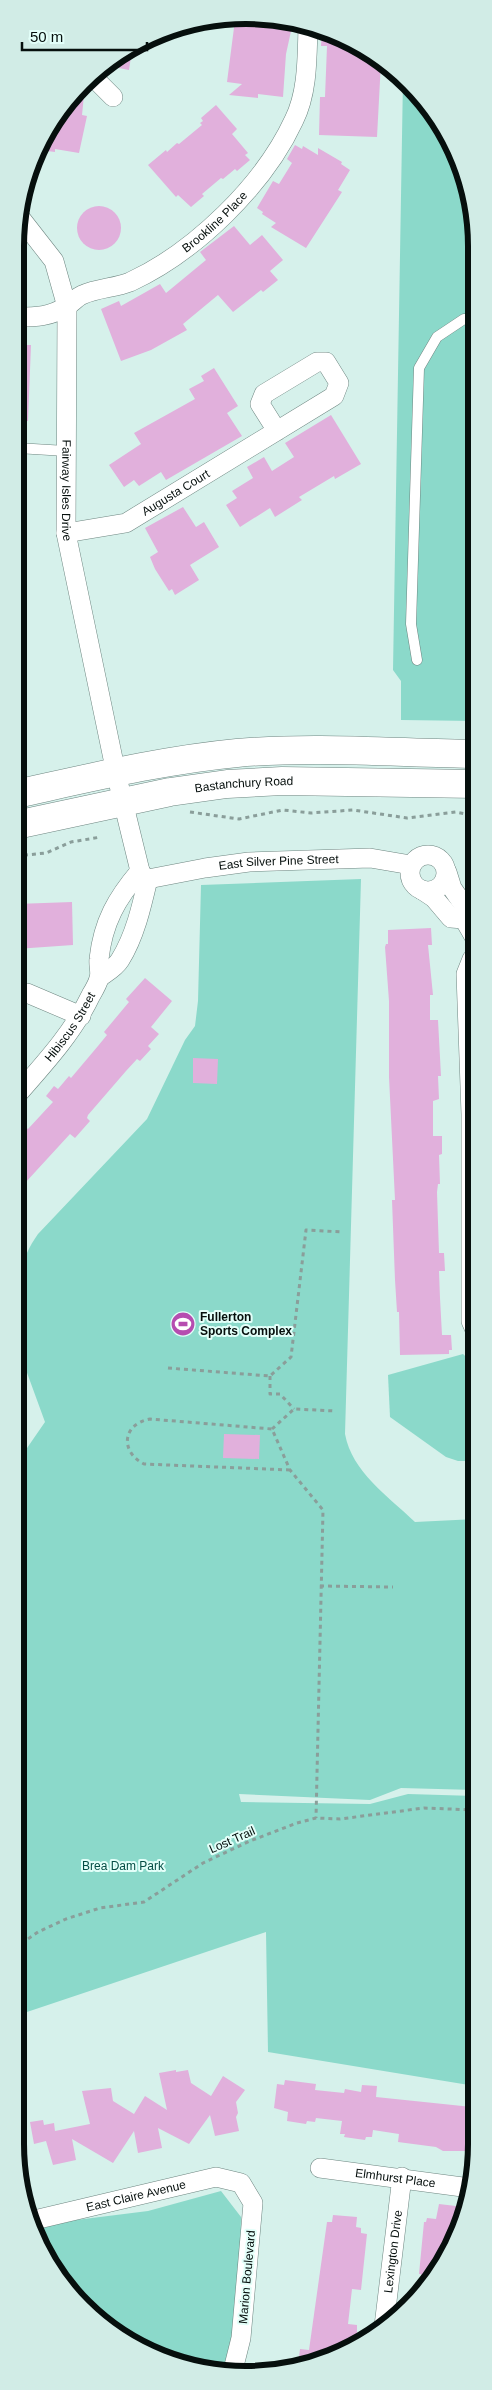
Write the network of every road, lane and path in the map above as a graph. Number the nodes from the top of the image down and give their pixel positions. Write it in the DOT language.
graph roads {
  1 [pos="308,32"];
  2 [pos="97,81"];
  3 [pos="113,97"];
  4 [pos="25,224"];
  5 [pos="67,307"];
  6 [pos="24,317"];
  7 [pos="468,320"];
  8 [pos="277,431"];
  9 [pos="24,448"];
  10 [pos="66,451"];
  11 [pos="66,533"];
  12 [pos="417,660"];
  13 [pos="468,754"];
  14 [pos="116,773"];
  15 [pos="468,784"];
  16 [pos="24,792"];
  17 [pos="122,802"];
  18 [pos="186,812"];
  19 [pos="468,814"];
  20 [pos="24,823"];
  21 [pos="101,837"];
  22 [pos="24,855"];
  23 [pos="411,865"];
  24 [pos="447,872"];
  25 [pos="144,874"];
  26 [pos="422,890"];
  27 [pos="464,919"];
  28 [pos="468,926"];
  29 [pos="106,928"];
  30 [pos="130,938"];
  31 [pos="468,969"];
  32 [pos="100,977"];
  33 [pos="24,992"];
  34 [pos="81,1016"];
  35 [pos="468,1030"];
  36 [pos="24,1087"];
  37 [pos="342,1232"];
  38 [pos="168,1368"];
  39 [pos="270,1376"];
  40 [pos="294,1409"];
  41 [pos="336,1411"];
  42 [pos="272,1430"];
  43 [pos="290,1470"];
  44 [pos="320,1586"];
  45 [pos="393,1587"];
  46 [pos="468,1810"];
  47 [pos="316,1818"];
  48 [pos="24,1942"];
  49 [pos="320,2168"];
  50 [pos="402,2177"];
  51 [pos="241,2182"];
  52 [pos="464,2187"];
  53 [pos="38,2219"];
  54 [pos="385,2317"];
  55 [pos="234,2366"];
  1 -- 5 [label="street, Brookline Place"];
  2 -- 3 [label="street"];
  4 -- 5 [label="street, Fairway Isles Drive"];
  5 -- 6 [label="street, Brookline Place"];
  5 -- 10 [label="street, Fairway Isles Drive"];
  7 -- 12 [label="lane"];
  8 -- 11 [label="street, Augusta Court"];
  9 -- 10 [label="lane"];
  10 -- 11 [label="street, Fairway Isles Drive"];
  11 -- 14 [label="street, Fairway Isles Drive"];
  13 -- 14 [label="main road"];
  14 -- 16 [label="main road"];
  14 -- 17 [label="street, Fairway Isles Drive"];
  15 -- 17 [label="main road, Bastanchury Road"];
  17 -- 20 [label="main road, Bastanchury Road"];
  17 -- 25 [label="street, Fairway Isles Drive"];
  18 -- 19 [label="path"];
  21 -- 22 [label="path"];
  23 -- 24 [label="street"];
  23 -- 25 [label="street, East Silver Pine Street"];
  23 -- 26 [label="street"];
  24 -- 26 [label="street"];
  24 -- 27 [label="street"];
  25 -- 29 [label="street, Hibiscus Street"];
  25 -- 30 [label="street, Hibiscus Street"];
  26 -- 27 [label="street"];
  27 -- 28 [label="street"];
  29 -- 30 [label="street"];
  29 -- 32 [label="street, Hibiscus Street"];
  30 -- 32 [label="street, Hibiscus Street"];
  31 -- 35 [label="street"];
  32 -- 34 [label="street, Hibiscus Street"];
  33 -- 34 [label="street"];
  34 -- 36 [label="street, Hibiscus Street"];
  37 -- 39 [label="path"];
  38 -- 39 [label="path"];
  39 -- 40 [label="path"];
  40 -- 41 [label="path"];
  40 -- 42 [label="path"];
  42 -- 43 [label="path"];
  42 -- 43 [label="path"];
  43 -- 44 [label="path"];
  44 -- 45 [label="path"];
  44 -- 47 [label="path"];
  46 -- 47 [label="path, Lost Trail"];
  47 -- 48 [label="path, Lost Trail"];
  49 -- 50 [label="street, Elmhurst Place"];
  50 -- 52 [label="street, Elmhurst Place"];
  50 -- 54 [label="street, Lexington Drive"];
  51 -- 53 [label="street, East Claire Avenue"];
  51 -- 55 [label="street, Marion Boulevard"];
}
